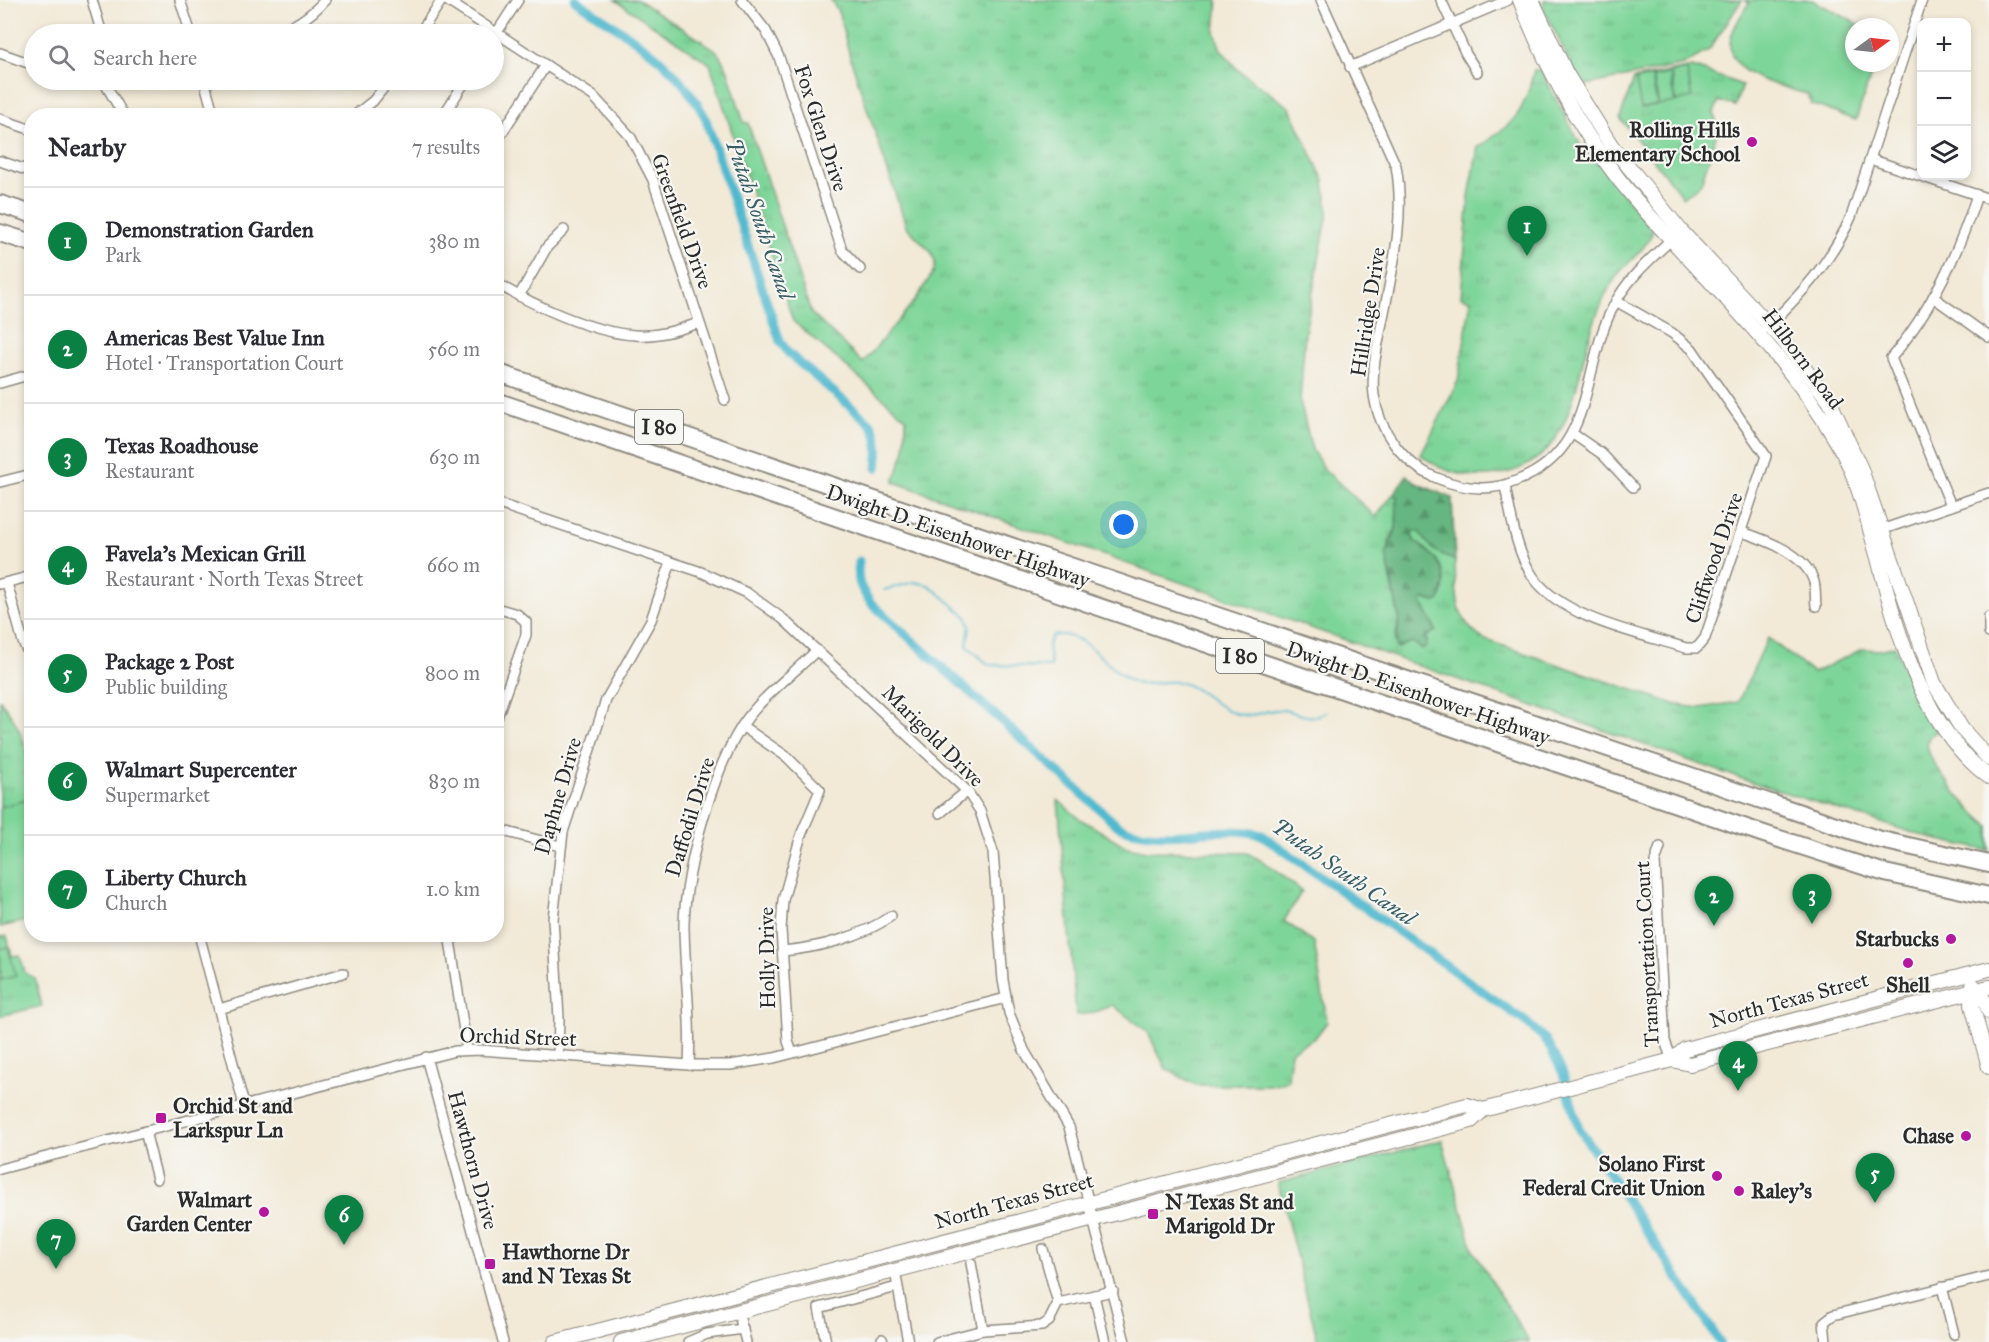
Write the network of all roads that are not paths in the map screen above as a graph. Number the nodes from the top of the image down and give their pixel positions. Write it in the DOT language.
graph roads {
  1 [pos="92,0"];
  2 [pos="180,0"];
  3 [pos="325,0"];
  4 [pos="444,0"];
  5 [pos="518,0"];
  6 [pos="742,0"];
  7 [pos="1321,0"];
  8 [pos="1441,0"];
  9 [pos="1508,0"];
  10 [pos="1520,0"];
  11 [pos="1532,0"];
  12 [pos="1922,0"];
  13 [pos="99,24"];
  14 [pos="188,24"];
  15 [pos="298,24"];
  16 [pos="427,24"];
  17 [pos="479,24"];
  18 [pos="502,24"];
  19 [pos="1453,25"];
  20 [pos="504,40"];
  21 [pos="0,52"];
  22 [pos="24,61"];
  23 [pos="546,65"];
  24 [pos="1350,67"];
  25 [pos="1477,72"];
  26 [pos="109,90"];
  27 [pos="207,90"];
  28 [pos="382,90"];
  29 [pos="460,90"];
  30 [pos="119,108"];
  31 [pos="212,108"];
  32 [pos="365,108"];
  33 [pos="448,108"];
  34 [pos="0,119"];
  35 [pos="24,127"];
  36 [pos="504,130"];
  37 [pos="1870,159"];
  38 [pos="0,161"];
  39 [pos="24,169"];
  40 [pos="1977,195"];
  41 [pos="1989,199"];
  42 [pos="0,204"];
  43 [pos="24,212"];
  44 [pos="564,230"];
  45 [pos="0,232"];
  46 [pos="1676,235"];
  47 [pos="24,240"];
  48 [pos="860,269"];
  49 [pos="504,288"];
  50 [pos="519,296"];
  51 [pos="1933,297"];
  52 [pos="1616,301"];
  53 [pos="699,323"];
  54 [pos="1764,329"];
  55 [pos="1989,337"];
  56 [pos="504,375"];
  57 [pos="24,376"];
  58 [pos="0,383"];
  59 [pos="725,400"];
  60 [pos="504,404"];
  61 [pos="1574,434"];
  62 [pos="24,476"];
  63 [pos="0,482"];
  64 [pos="1505,486"];
  65 [pos="1633,487"];
  66 [pos="1989,493"];
  67 [pos="504,506"];
  68 [pos="1952,506"];
  69 [pos="1742,531"];
  70 [pos="1877,531"];
  71 [pos="671,562"];
  72 [pos="24,578"];
  73 [pos="4,584"];
  74 [pos="1816,606"];
  75 [pos="504,610"];
  76 [pos="1989,617"];
  77 [pos="1989,633"];
  78 [pos="24,644"];
  79 [pos="817,650"];
  80 [pos="504,697"];
  81 [pos="742,726"];
  82 [pos="1989,759"];
  83 [pos="1989,777"];
  84 [pos="967,791"];
  85 [pos="940,813"];
  86 [pos="504,831"];
  87 [pos="560,846"];
  88 [pos="1660,847"];
  89 [pos="1989,864"];
  90 [pos="1989,896"];
  91 [pos="891,916"];
  92 [pos="202,942"];
  93 [pos="450,942"];
  94 [pos="782,951"];
  95 [pos="1989,969"];
  96 [pos="343,973"];
  97 [pos="1970,975"];
  98 [pos="1989,987"];
  99 [pos="1974,991"];
  100 [pos="1006,998"];
  101 [pos="219,1009"];
  102 [pos="1989,1011"];
  103 [pos="467,1050"];
  104 [pos="792,1053"];
  105 [pos="558,1056"];
  106 [pos="426,1057"];
  107 [pos="1672,1060"];
  108 [pos="689,1065"];
  109 [pos="1989,1067"];
  110 [pos="244,1105"];
  111 [pos="1483,1110"];
  112 [pos="145,1131"];
  113 [pos="0,1169"];
  114 [pos="157,1179"];
  115 [pos="1090,1203"];
  116 [pos="1094,1219"];
  117 [pos="1043,1249"];
  118 [pos="971,1263"];
  119 [pos="895,1271"];
  120 [pos="1989,1276"];
  121 [pos="897,1287"];
  122 [pos="1942,1287"];
  123 [pos="1113,1291"];
  124 [pos="1094,1295"];
  125 [pos="1058,1303"];
  126 [pos="738,1311"];
  127 [pos="743,1329"];
  128 [pos="983,1330"];
  129 [pos="1954,1334"];
  130 [pos="503,1342"];
  131 [pos="555,1342"];
  132 [pos="621,1342"];
  133 [pos="688,1342"];
  134 [pos="746,1342"];
  135 [pos="826,1342"];
  136 [pos="908,1342"];
  137 [pos="937,1342"];
  138 [pos="1105,1342"];
  139 [pos="1125,1342"];
  140 [pos="1826,1342"];
  1 -- 13 [label="street"];
  2 -- 14 [label="street"];
  3 -- 15 [label="street"];
  4 -- 16 [label="street"];
  4 -- 17 [label="street, Greenfield Drive"];
  5 -- 18 [label="street"];
  6 -- 48 [label="street, Fox Glen Drive"];
  7 -- 24 [label="street, Hillridge Drive"];
  8 -- 19 [label="street"];
  9 -- 19 [label="street"];
  10 -- 46 [label="main road, Hilborn Road"];
  11 -- 46 [label="main road, Hilborn Road"];
  12 -- 37 [label="street"];
  19 -- 24 [label="street"];
  19 -- 25 [label="street"];
  20 -- 23 [label="street, Greenfield Drive"];
  21 -- 22 [label="street"];
  23 -- 36 [label="street"];
  23 -- 53 [label="street, Greenfield Drive"];
  24 -- 64 [label="street, Hillridge Drive"];
  26 -- 30 [label="street"];
  27 -- 31 [label="street"];
  28 -- 32 [label="street"];
  29 -- 33 [label="street"];
  34 -- 35 [label="street"];
  37 -- 40 [label="street"];
  37 -- 54 [label="street"];
  38 -- 39 [label="street"];
  40 -- 41 [label="street"];
  40 -- 51 [label="street"];
  42 -- 43 [label="highway"];
  44 -- 50 [label="street"];
  45 -- 47 [label="highway"];
  46 -- 52 [label="street, Hillridge Drive"];
  46 -- 54 [label="main road, Hilborn Road"];
  49 -- 50 [label="street"];
  50 -- 53 [label="street"];
  51 -- 55 [label="street"];
  51 -- 68 [label="street"];
  52 -- 61 [label="street, Hillridge Drive"];
  52 -- 69 [label="street, Cliffwood Drive"];
  53 -- 59 [label="street, Greenfield Drive"];
  54 -- 70 [label="main road, Hilborn Road"];
  56 -- 89 [label="highway, Dwight D. Eisenhower Highway / I 80"];
  57 -- 58 [label="street"];
  60 -- 90 [label="highway, Dwight D. Eisenhower Highway / I 80"];
  61 -- 64 [label="street, Hillridge Drive"];
  61 -- 65 [label="street"];
  62 -- 63 [label="street"];
  64 -- 69 [label="street, Cliffwood Drive"];
  66 -- 68 [label="street"];
  67 -- 71 [label="street, Marigold Drive"];
  68 -- 70 [label="street"];
  69 -- 74 [label="street"];
  70 -- 82 [label="main road, Hilborn Road"];
  70 -- 83 [label="main road, Hilborn Road"];
  71 -- 79 [label="street, Marigold Drive"];
  71 -- 87 [label="street, Daphne Drive"];
  72 -- 73 [label="street"];
  73 -- 78 [label="street"];
  75 -- 80 [label="street"];
  76 -- 77 [label="street"];
  79 -- 81 [label="street, Daffodil Drive"];
  79 -- 84 [label="street, Marigold Drive"];
  81 -- 94 [label="street, Holly Drive"];
  81 -- 108 [label="street, Daffodil Drive"];
  84 -- 85 [label="street"];
  84 -- 100 [label="street, Marigold Drive"];
  86 -- 87 [label="street"];
  87 -- 105 [label="street, Daphne Drive"];
  88 -- 107 [label="street, Transportation Court"];
  91 -- 94 [label="street"];
  92 -- 101 [label="street"];
  93 -- 103 [label="street"];
  94 -- 104 [label="street, Holly Drive"];
  95 -- 97 [label="main road, North Texas Street"];
  96 -- 101 [label="street"];
  97 -- 99 [label="main road"];
  97 -- 107 [label="main road, North Texas Street"];
  98 -- 99 [label="main road, North Texas Street"];
  99 -- 102 [label="main road"];
  99 -- 107 [label="main road, North Texas Street"];
  99 -- 109 [label="main road"];
  100 -- 104 [label="street, Orchid Street"];
  100 -- 115 [label="street, Marigold Drive"];
  101 -- 110 [label="street"];
  103 -- 105 [label="street, Orchid Street"];
  103 -- 106 [label="street, Orchid Street"];
  104 -- 108 [label="street, Orchid Street"];
  105 -- 108 [label="street, Orchid Street"];
  106 -- 110 [label="street, Orchid Street"];
  106 -- 130 [label="street, Hawthorn Drive"];
  107 -- 111 [label="main road, North Texas Street"];
  110 -- 112 [label="street, Orchid Street"];
  111 -- 115 [label="main road, North Texas Street"];
  111 -- 116 [label="main road, North Texas Street"];
  112 -- 113 [label="street, Orchid Street"];
  112 -- 114 [label="street"];
  115 -- 116 [label="street, Marigold Drive"];
  115 -- 131 [label="main road, North Texas Street"];
  116 -- 119 [label="main road, North Texas Street"];
  116 -- 123 [label="street, Marigold Drive"];
  117 -- 125 [label="street"];
  118 -- 128 [label="street"];
  119 -- 121 [label="street"];
  119 -- 126 [label="main road, North Texas Street"];
  120 -- 122 [label="street"];
  121 -- 135 [label="street"];
  121 -- 136 [label="street"];
  122 -- 129 [label="street"];
  122 -- 140 [label="street"];
  123 -- 124 [label="street"];
  123 -- 139 [label="street, Marigold Drive"];
  124 -- 125 [label="street"];
  124 -- 138 [label="street"];
  125 -- 128 [label="street"];
  126 -- 127 [label="street"];
  126 -- 132 [label="main road, North Texas Street"];
  127 -- 133 [label="street"];
  127 -- 134 [label="street"];
  128 -- 137 [label="street"];
}
